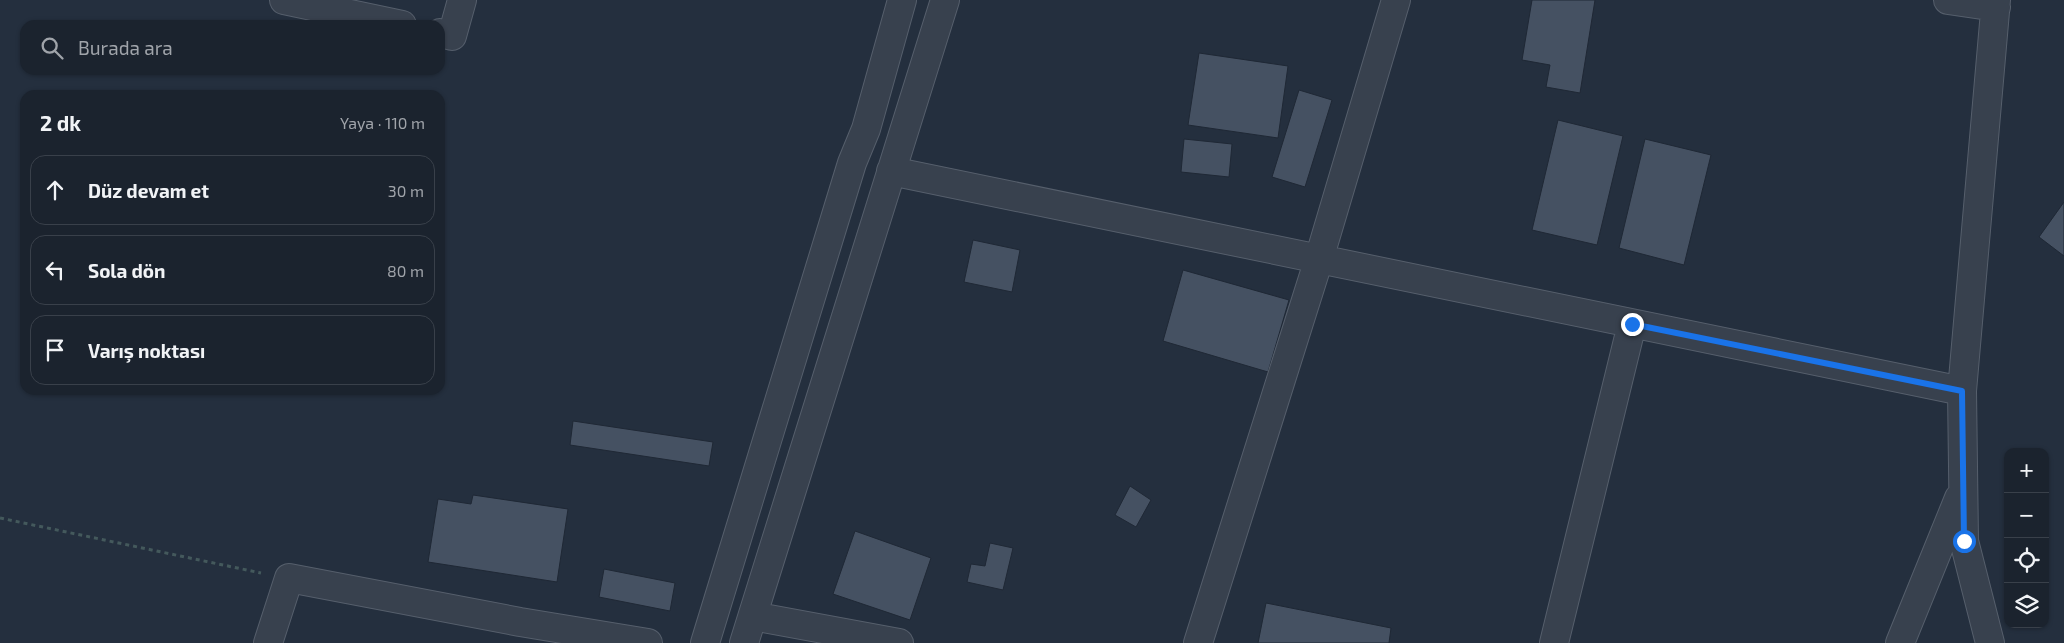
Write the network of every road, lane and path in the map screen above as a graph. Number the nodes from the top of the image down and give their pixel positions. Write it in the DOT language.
graph roads {
  1 [pos="284,0"];
  2 [pos="462,0"];
  3 [pos="902,0"];
  4 [pos="945,0"];
  5 [pos="1396,0"];
  6 [pos="1948,0"];
  7 [pos="1996,4"];
  8 [pos="378,20"];
  9 [pos="445,34"];
  10 [pos="891,171"];
  11 [pos="1320,260"];
  12 [pos="1632,324"];
  13 [pos="1962,391"];
  14 [pos="1964,487"];
  15 [pos="0,518"];
  16 [pos="289,578"];
  17 [pos="753,616"];
  18 [pos="268,643"];
  19 [pos="648,643"];
  20 [pos="705,643"];
  21 [pos="744,643"];
  22 [pos="899,643"];
  23 [pos="1198,643"];
  24 [pos="1554,643"];
  25 [pos="1900,643"];
  26 [pos="1990,643"];
  1 -- 8 [label="street"];
  2 -- 9 [label="street"];
  3 -- 20 [label="street"];
  4 -- 10 [label="street"];
  5 -- 11 [label="street"];
  6 -- 7 [label="street"];
  7 -- 13 [label="street"];
  10 -- 11 [label="street"];
  10 -- 17 [label="street"];
  11 -- 12 [label="street"];
  11 -- 23 [label="street"];
  12 -- 13 [label="street"];
  12 -- 24 [label="street"];
  13 -- 14 [label="street"];
  14 -- 25 [label="street"];
  14 -- 26 [label="street"];
  15 -- 16 [label="path"];
  16 -- 18 [label="street"];
  16 -- 19 [label="street"];
  17 -- 21 [label="street"];
  17 -- 22 [label="street"];
}
